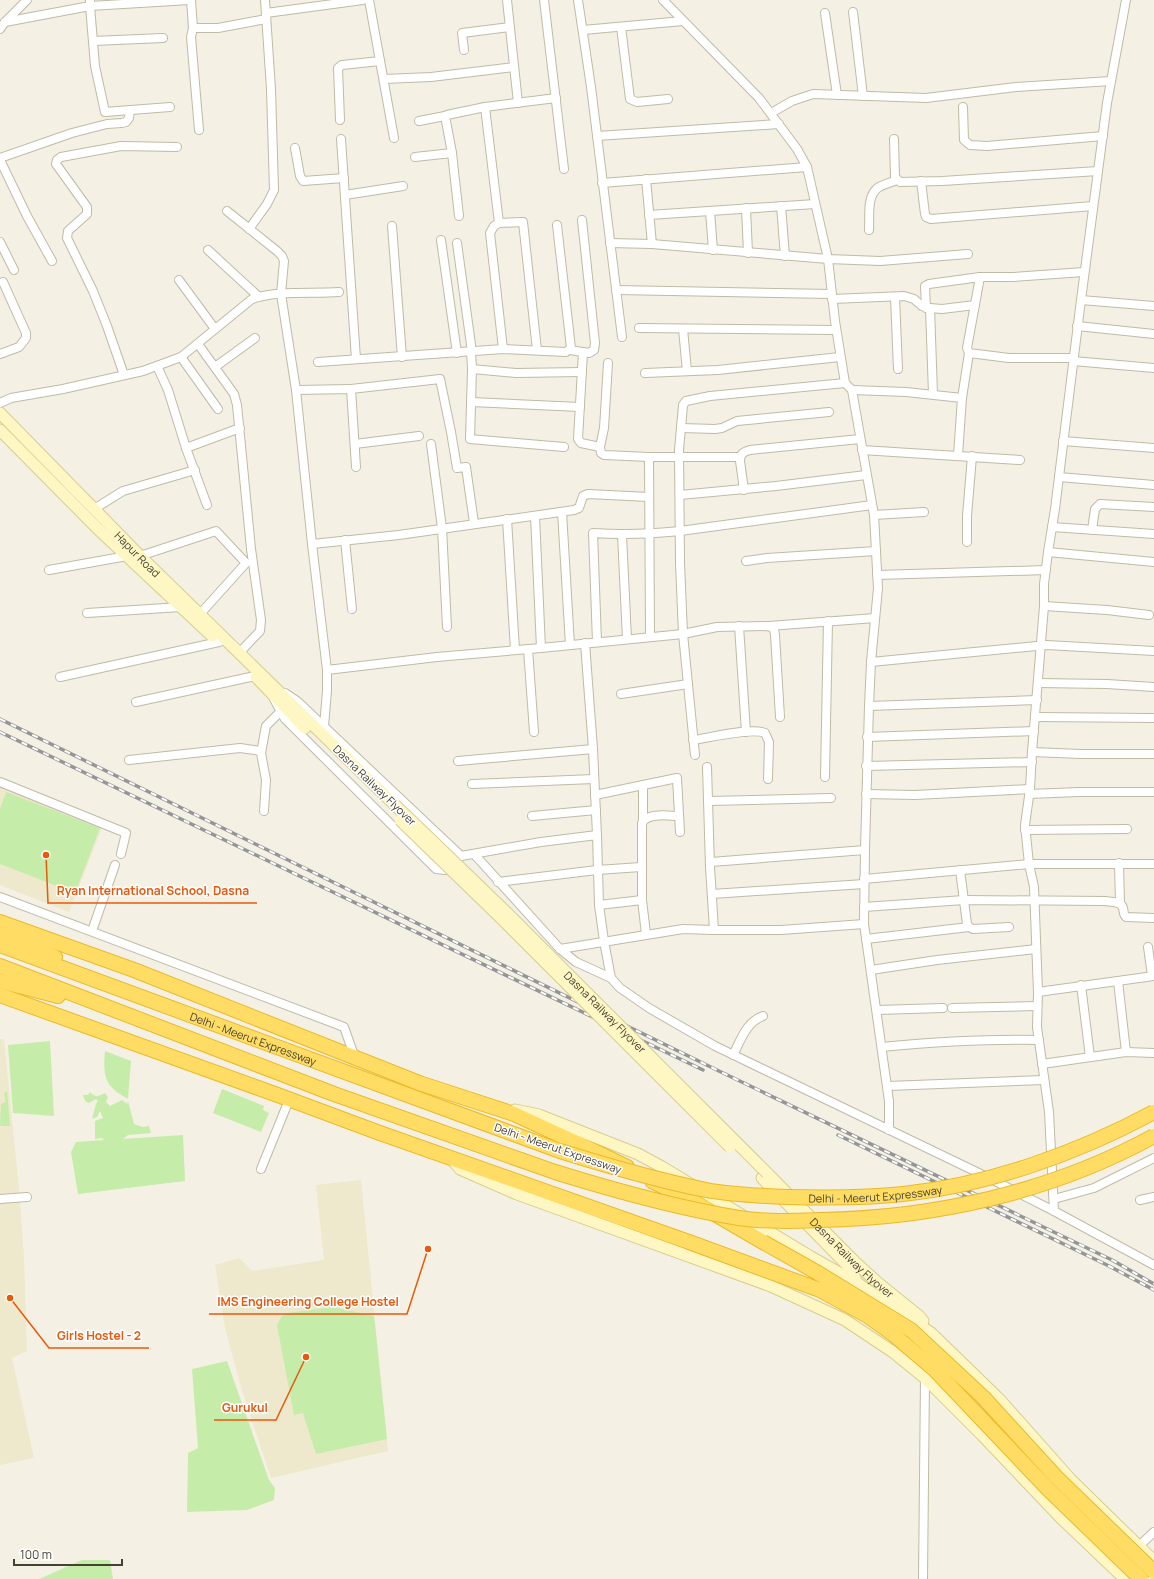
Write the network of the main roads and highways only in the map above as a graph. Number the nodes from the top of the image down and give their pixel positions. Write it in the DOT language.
graph roads {
  1 [pos="0,413"];
  2 [pos="0,430"];
  3 [pos="276,693"];
  4 [pos="298,716"];
  5 [pos="0,922"];
  6 [pos="0,933"];
  7 [pos="0,945"];
  8 [pos="0,966"];
  9 [pos="0,981"];
  10 [pos="129,992"];
  11 [pos="0,996"];
  12 [pos="120,1012"];
  13 [pos="480,1103"];
  14 [pos="1154,1112"];
  15 [pos="1154,1136"];
  16 [pos="452,1159"];
  17 [pos="819,1262"];
  18 [pos="857,1283"];
  19 [pos="803,1300"];
  20 [pos="906,1319"];
  21 [pos="931,1333"];
  22 [pos="899,1353"];
  23 [pos="1008,1409"];
  24 [pos="982,1435"];
  25 [pos="1154,1561"];
  26 [pos="1154,1572"];
  27 [pos="1126,1579"];
  28 [pos="1141,1579"];
  1 -- 3 [label="main road, Hapur Road"];
  2 -- 3 [label="main road, Hapur Road"];
  3 -- 4 [label="main road, Dasna Railway Flyover"];
  4 -- 18 [label="main road, Dasna Railway Flyover, bridge"];
  4 -- 21 [label="main road, Dasna Railway Flyover, bridge"];
  5 -- 13 [label="highway"];
  6 -- 10 [label="highway"];
  7 -- 10 [label="highway, Delhi - Meerut Expressway"];
  8 -- 12 [label="highway, Delhi - Meerut Expressway"];
  9 -- 12 [label="highway"];
  10 -- 14 [label="highway, Delhi - Meerut Expressway, bridge"];
  11 -- 16 [label="highway"];
  12 -- 15 [label="highway, Delhi - Meerut Expressway, bridge"];
  13 -- 17 [label="main road"];
  13 -- 26 [label="highway, bridge"];
  16 -- 19 [label="main road"];
  16 -- 28 [label="highway, bridge"];
  17 -- 18 [label="main road"];
  17 -- 19 [label="main road"];
  18 -- 20 [label="main road"];
  19 -- 22 [label="main road"];
  20 -- 21 [label="main road"];
  20 -- 22 [label="main road"];
  21 -- 23 [label="main road"];
  22 -- 24 [label="main road"];
  23 -- 24 [label="main road"];
  23 -- 25 [label="main road"];
  24 -- 27 [label="main road"];
}
